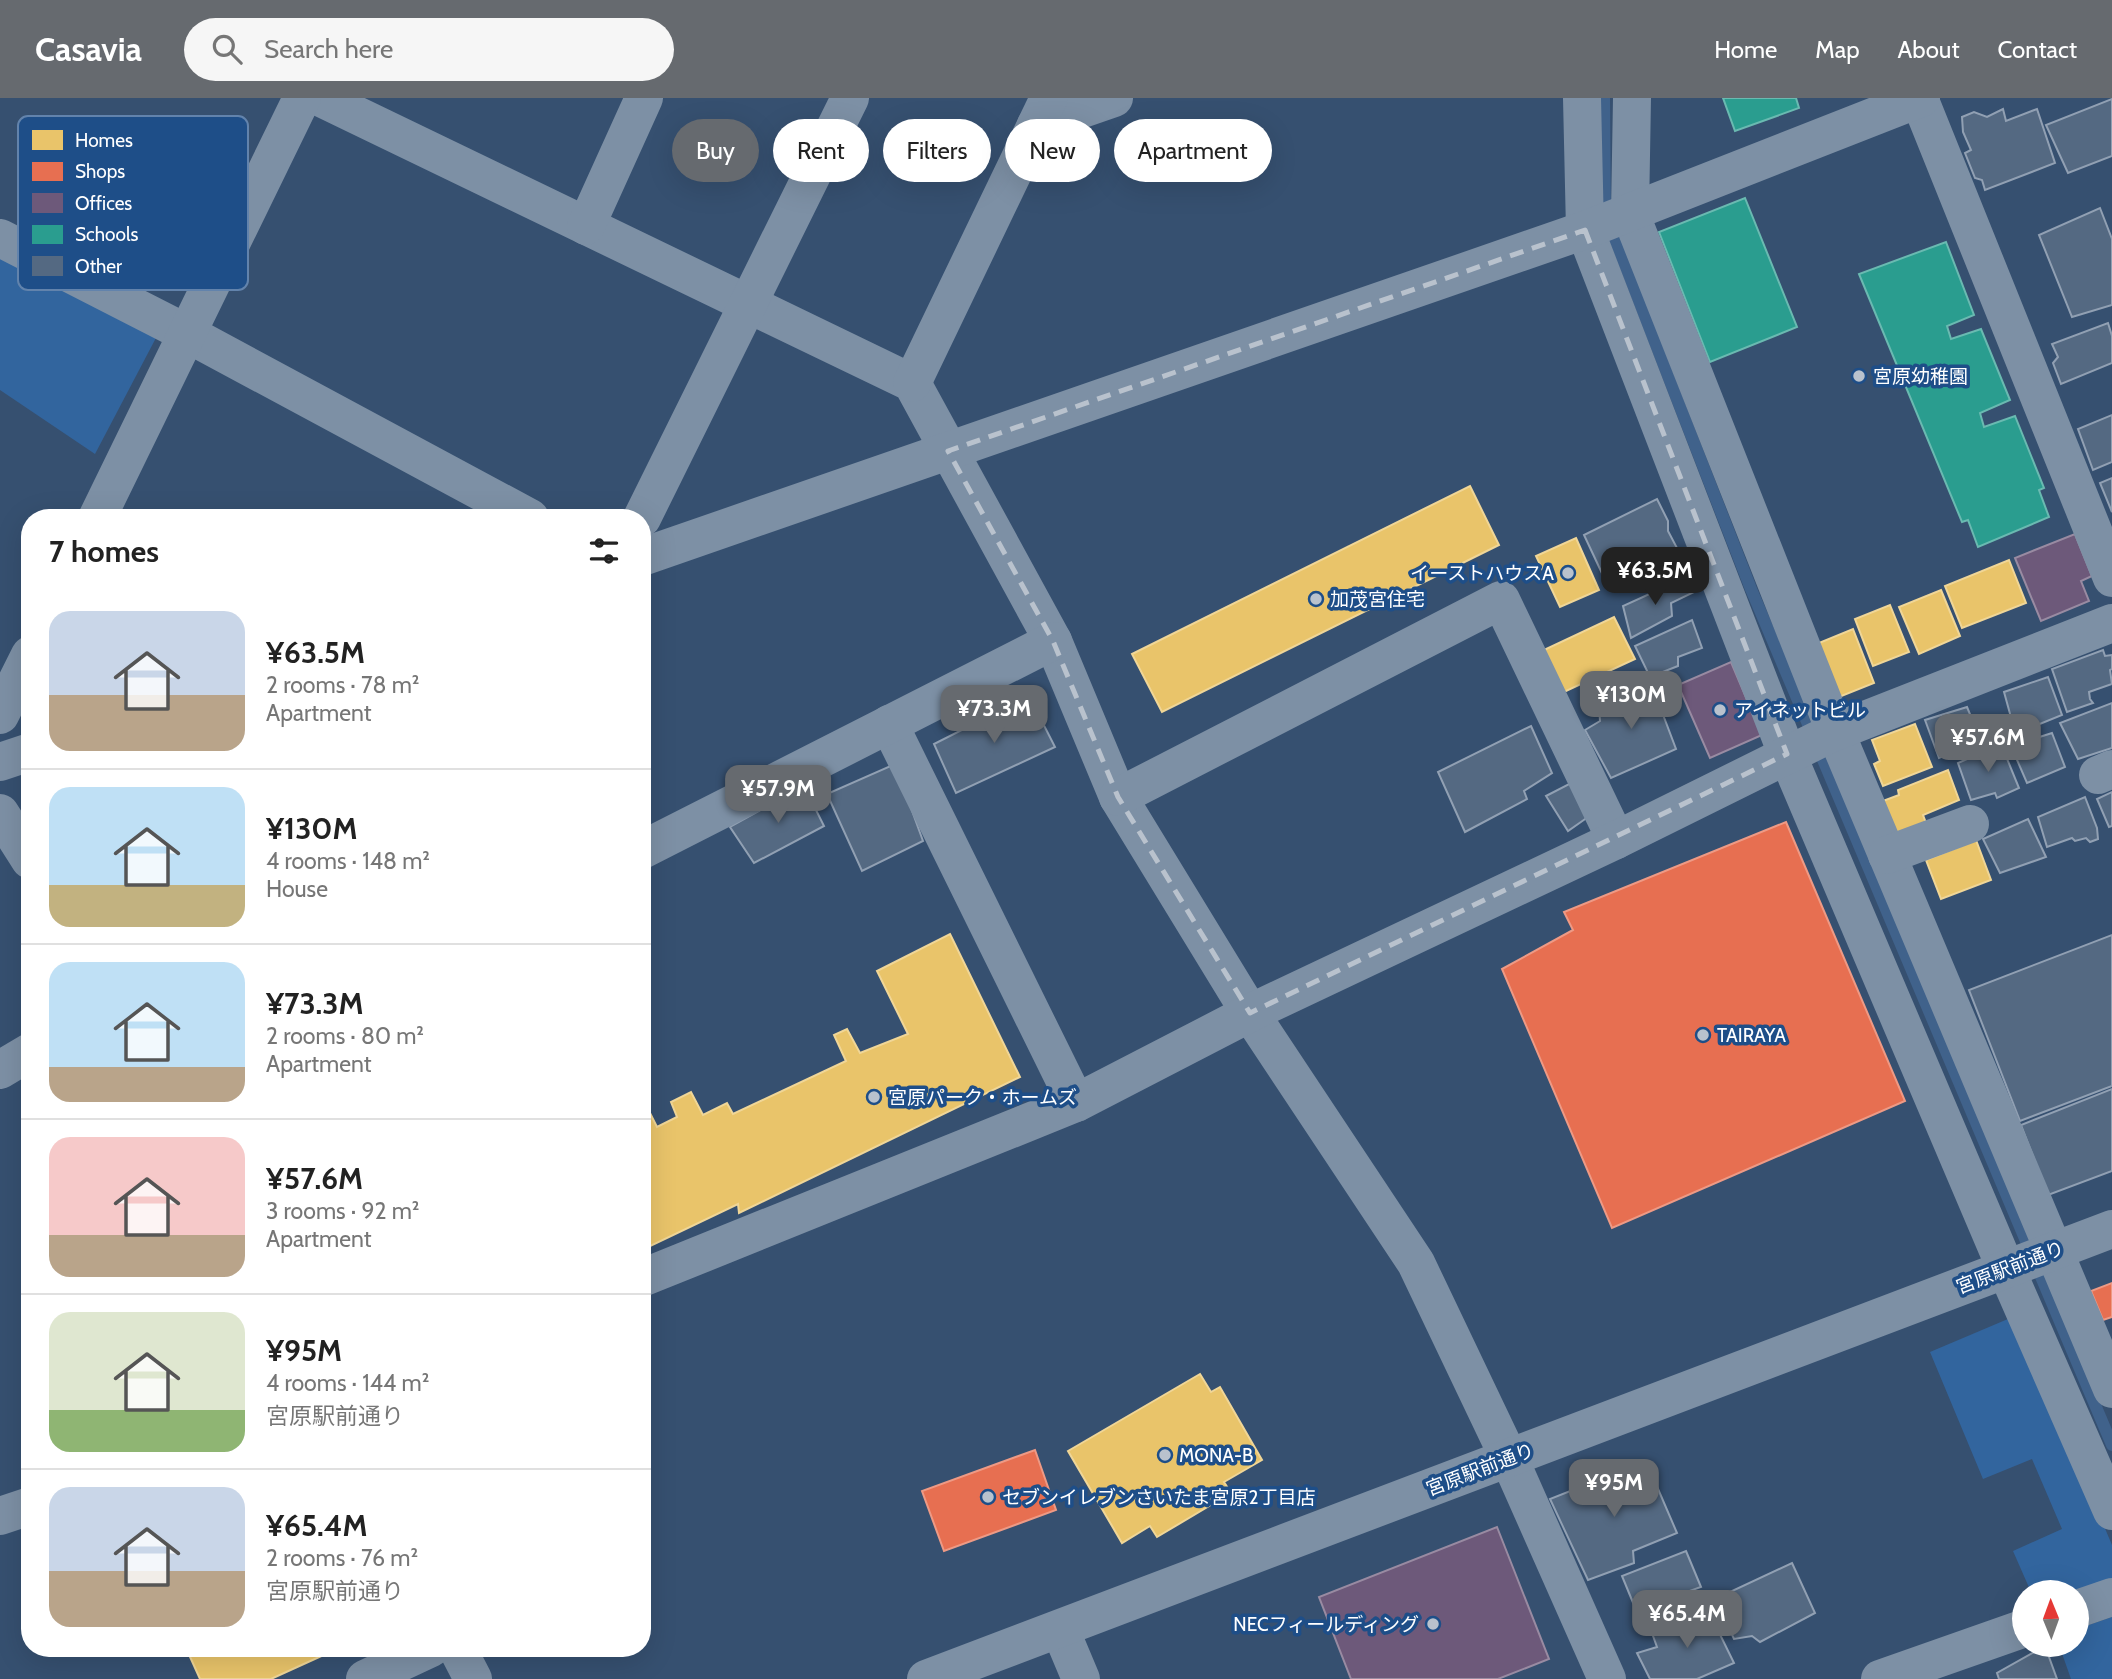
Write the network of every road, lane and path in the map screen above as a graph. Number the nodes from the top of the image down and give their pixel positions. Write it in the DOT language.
graph roads {
  1 [pos="302,98"];
  2 [pos="321,98"];
  3 [pos="645,98"];
  4 [pos="850,98"];
  5 [pos="1114,98"];
  6 [pos="1582,98"];
  7 [pos="1632,98"];
  8 [pos="1919,98"];
  9 [pos="1042,112"];
  10 [pos="248,210"];
  11 [pos="1629,213"];
  12 [pos="586,226"];
  13 [pos="1586,229"];
  14 [pos="0,238"];
  15 [pos="18,247"];
  16 [pos="102,290"];
  17 [pos="209,290"];
  18 [pos="748,304"];
  19 [pos="188,334"];
  20 [pos="912,383"];
  21 [pos="948,451"];
  22 [pos="101,509"];
  23 [pos="513,509"];
  24 [pos="646,509"];
  25 [pos="651,554"];
  26 [pos="2112,578"];
  27 [pos="2112,623"];
  28 [pos="1053,641"];
  29 [pos="21,673"];
  30 [pos="0,715"];
  31 [pos="889,724"];
  32 [pos="1833,732"];
  33 [pos="1789,753"];
  34 [pos="21,755"];
  35 [pos="0,762"];
  36 [pos="1118,797"];
  37 [pos="0,813"];
  38 [pos="1970,824"];
  39 [pos="1616,840"];
  40 [pos="651,845"];
  41 [pos="21,846"];
  42 [pos="1886,855"];
  43 [pos="1250,1013"];
  44 [pos="21,1057"];
  45 [pos="0,1070"];
  46 [pos="1076,1103"];
  47 [pos="2112,1229"];
  48 [pos="2053,1251"];
  49 [pos="2006,1269"];
  50 [pos="651,1274"];
  51 [pos="2112,1389"];
  52 [pos="1509,1458"];
  53 [pos="21,1509"];
  54 [pos="2112,1511"];
  55 [pos="0,1516"];
  56 [pos="2112,1597"];
  57 [pos="2090,1605"];
  58 [pos="1060,1629"];
  59 [pos="2012,1633"];
  60 [pos="412,1657"];
  61 [pos="462,1657"];
  62 [pos="365,1679"];
  63 [pos="473,1679"];
  64 [pos="926,1679"];
  65 [pos="1081,1679"];
  66 [pos="1607,1679"];
  67 [pos="1880,1679"];
  1 -- 10 [label="street"];
  2 -- 12 [label="street"];
  3 -- 12 [label="street"];
  4 -- 18 [label="street"];
  5 -- 9 [label="street"];
  6 -- 13 [label="street"];
  7 -- 11 [label="street"];
  8 -- 11 [label="street"];
  8 -- 26 [label="street"];
  9 -- 20 [label="street"];
  11 -- 13 [label="street"];
  11 -- 32 [label="street"];
  12 -- 18 [label="street"];
  13 -- 21 [label="street"];
  13 -- 33 [label="street"];
  14 -- 15 [label="street"];
  16 -- 19 [label="street"];
  17 -- 19 [label="street"];
  18 -- 20 [label="street"];
  18 -- 24 [label="street"];
  19 -- 22 [label="street"];
  19 -- 23 [label="street"];
  20 -- 21 [label="street"];
  21 -- 25 [label="street"];
  21 -- 28 [label="street"];
  27 -- 32 [label="street"];
  28 -- 31 [label="street"];
  28 -- 36 [label="street"];
  29 -- 30 [label="street"];
  31 -- 40 [label="street"];
  31 -- 46 [label="street"];
  32 -- 33 [label="street"];
  32 -- 42 [label="street"];
  33 -- 39 [label="street"];
  33 -- 49 [label="street"];
  34 -- 35 [label="street"];
  36 -- 39 [label="street"];
  36 -- 43 [label="street"];
  37 -- 41 [label="street"];
  38 -- 42 [label="street"];
  39 -- 43 [label="street"];
  42 -- 48 [label="street"];
  43 -- 46 [label="street"];
  43 -- 52 [label="street"];
  44 -- 45 [label="street"];
  46 -- 50 [label="street"];
  47 -- 48 [label="street, 宮原駅前通り"];
  48 -- 49 [label="street, 宮原駅前通り"];
  48 -- 51 [label="street"];
  49 -- 52 [label="street, 宮原駅前通り"];
  49 -- 54 [label="street"];
  52 -- 58 [label="street, 宮原駅前通り"];
  52 -- 66 [label="street"];
  53 -- 55 [label="street"];
  56 -- 57 [label="street"];
  58 -- 64 [label="street, 宮原駅前通り"];
  58 -- 65 [label="street"];
  59 -- 67 [label="street"];
  60 -- 62 [label="street"];
  61 -- 63 [label="street"];
}
